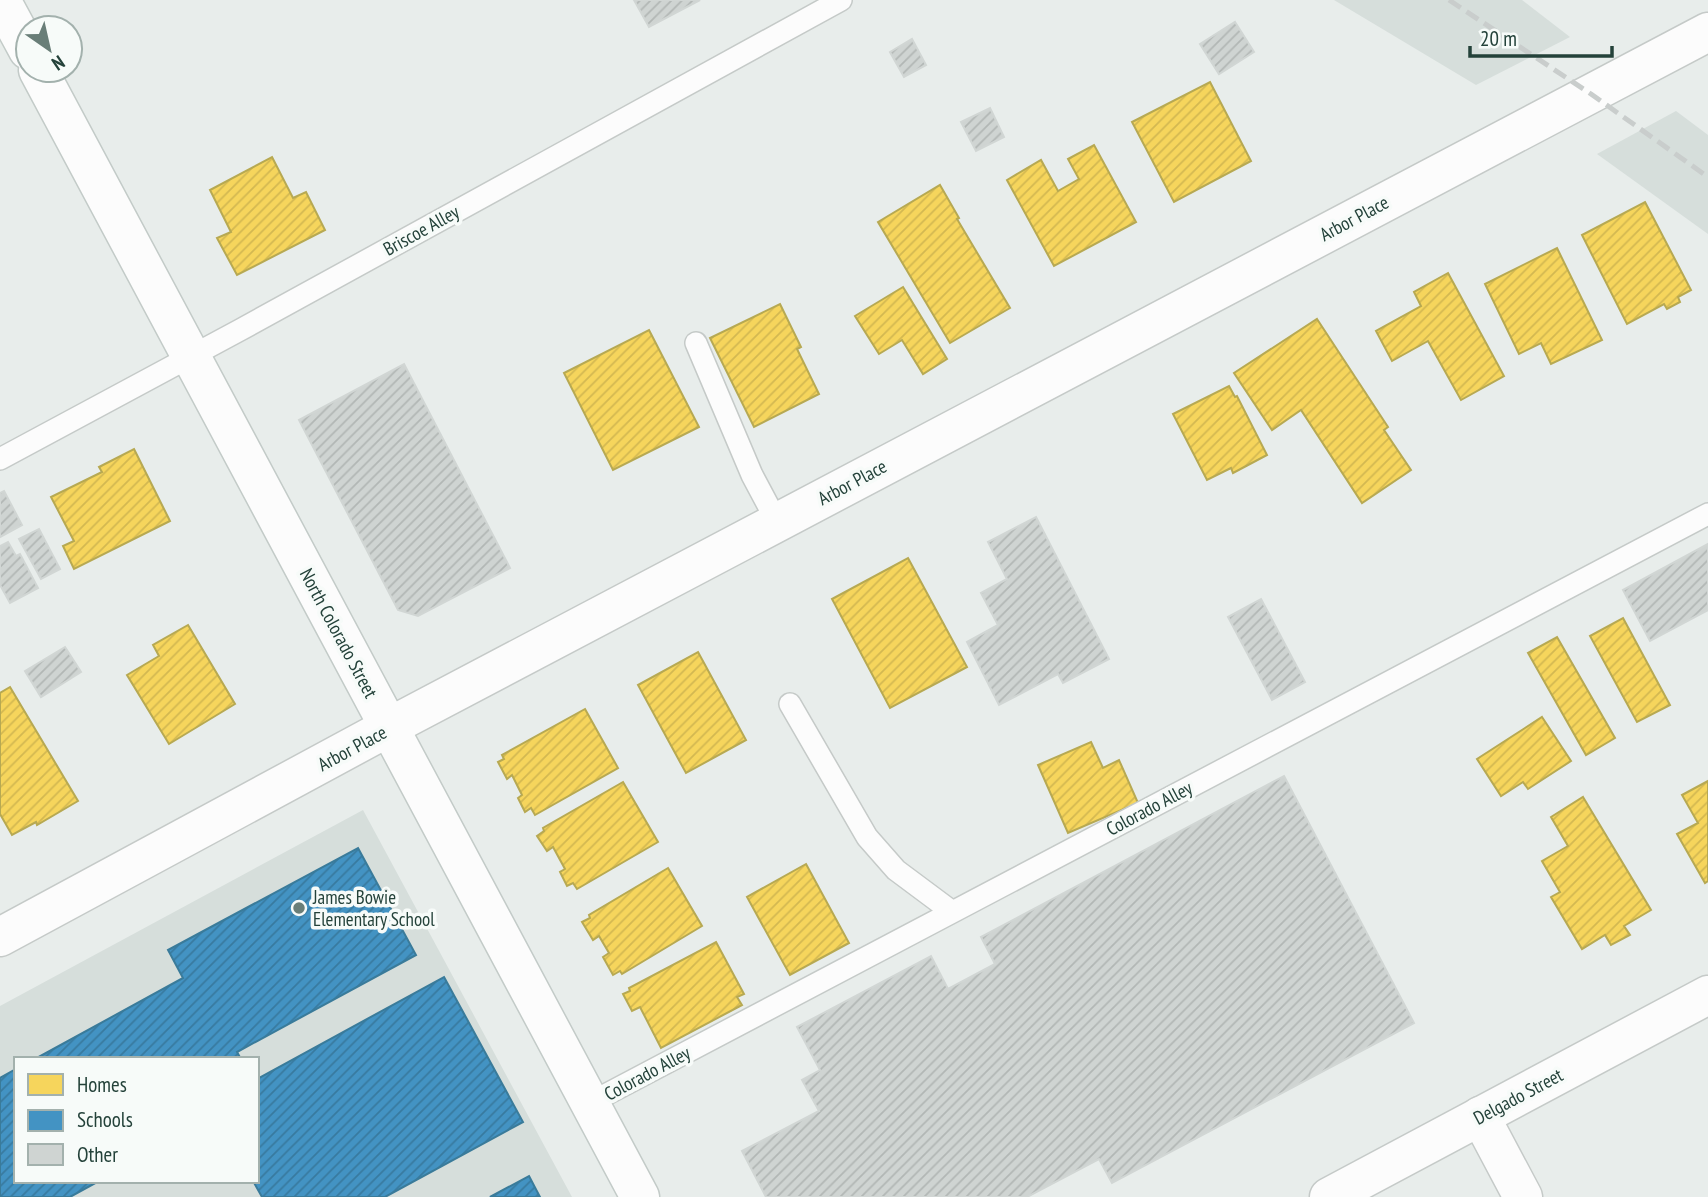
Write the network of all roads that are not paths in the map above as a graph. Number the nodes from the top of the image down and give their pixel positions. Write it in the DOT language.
graph roads {
  1 [pos="1,0"];
  2 [pos="841,0"];
  3 [pos="14,24"];
  4 [pos="1708,32"];
  5 [pos="45,84"];
  6 [pos="696,343"];
  7 [pos="191,356"];
  8 [pos="0,459"];
  9 [pos="1708,514"];
  10 [pos="777,522"];
  11 [pos="790,704"];
  12 [pos="389,727"];
  13 [pos="951,911"];
  14 [pos="0,937"];
  15 [pos="1708,995"];
  16 [pos="590,1103"];
  17 [pos="1480,1116"];
  18 [pos="640,1197"];
  19 [pos="1329,1197"];
  20 [pos="1523,1197"];
  1 -- 3 [label="street"];
  2 -- 7 [label="lane, Briscoe Alley"];
  4 -- 10 [label="street, Arbor Place"];
  5 -- 7 [label="street, North Colorado Street"];
  6 -- 10 [label="lane"];
  7 -- 8 [label="lane, Briscoe Alley"];
  7 -- 12 [label="street, North Colorado Street"];
  9 -- 13 [label="lane, Colorado Alley"];
  10 -- 12 [label="street, Arbor Place"];
  11 -- 13 [label="lane"];
  12 -- 14 [label="street, Arbor Place"];
  12 -- 16 [label="street, North Colorado Street"];
  13 -- 16 [label="lane, Colorado Alley"];
  15 -- 17 [label="street, Delgado Street"];
  16 -- 18 [label="street, North Colorado Street"];
  17 -- 19 [label="street, Delgado Street"];
  17 -- 20 [label="street"];
}
